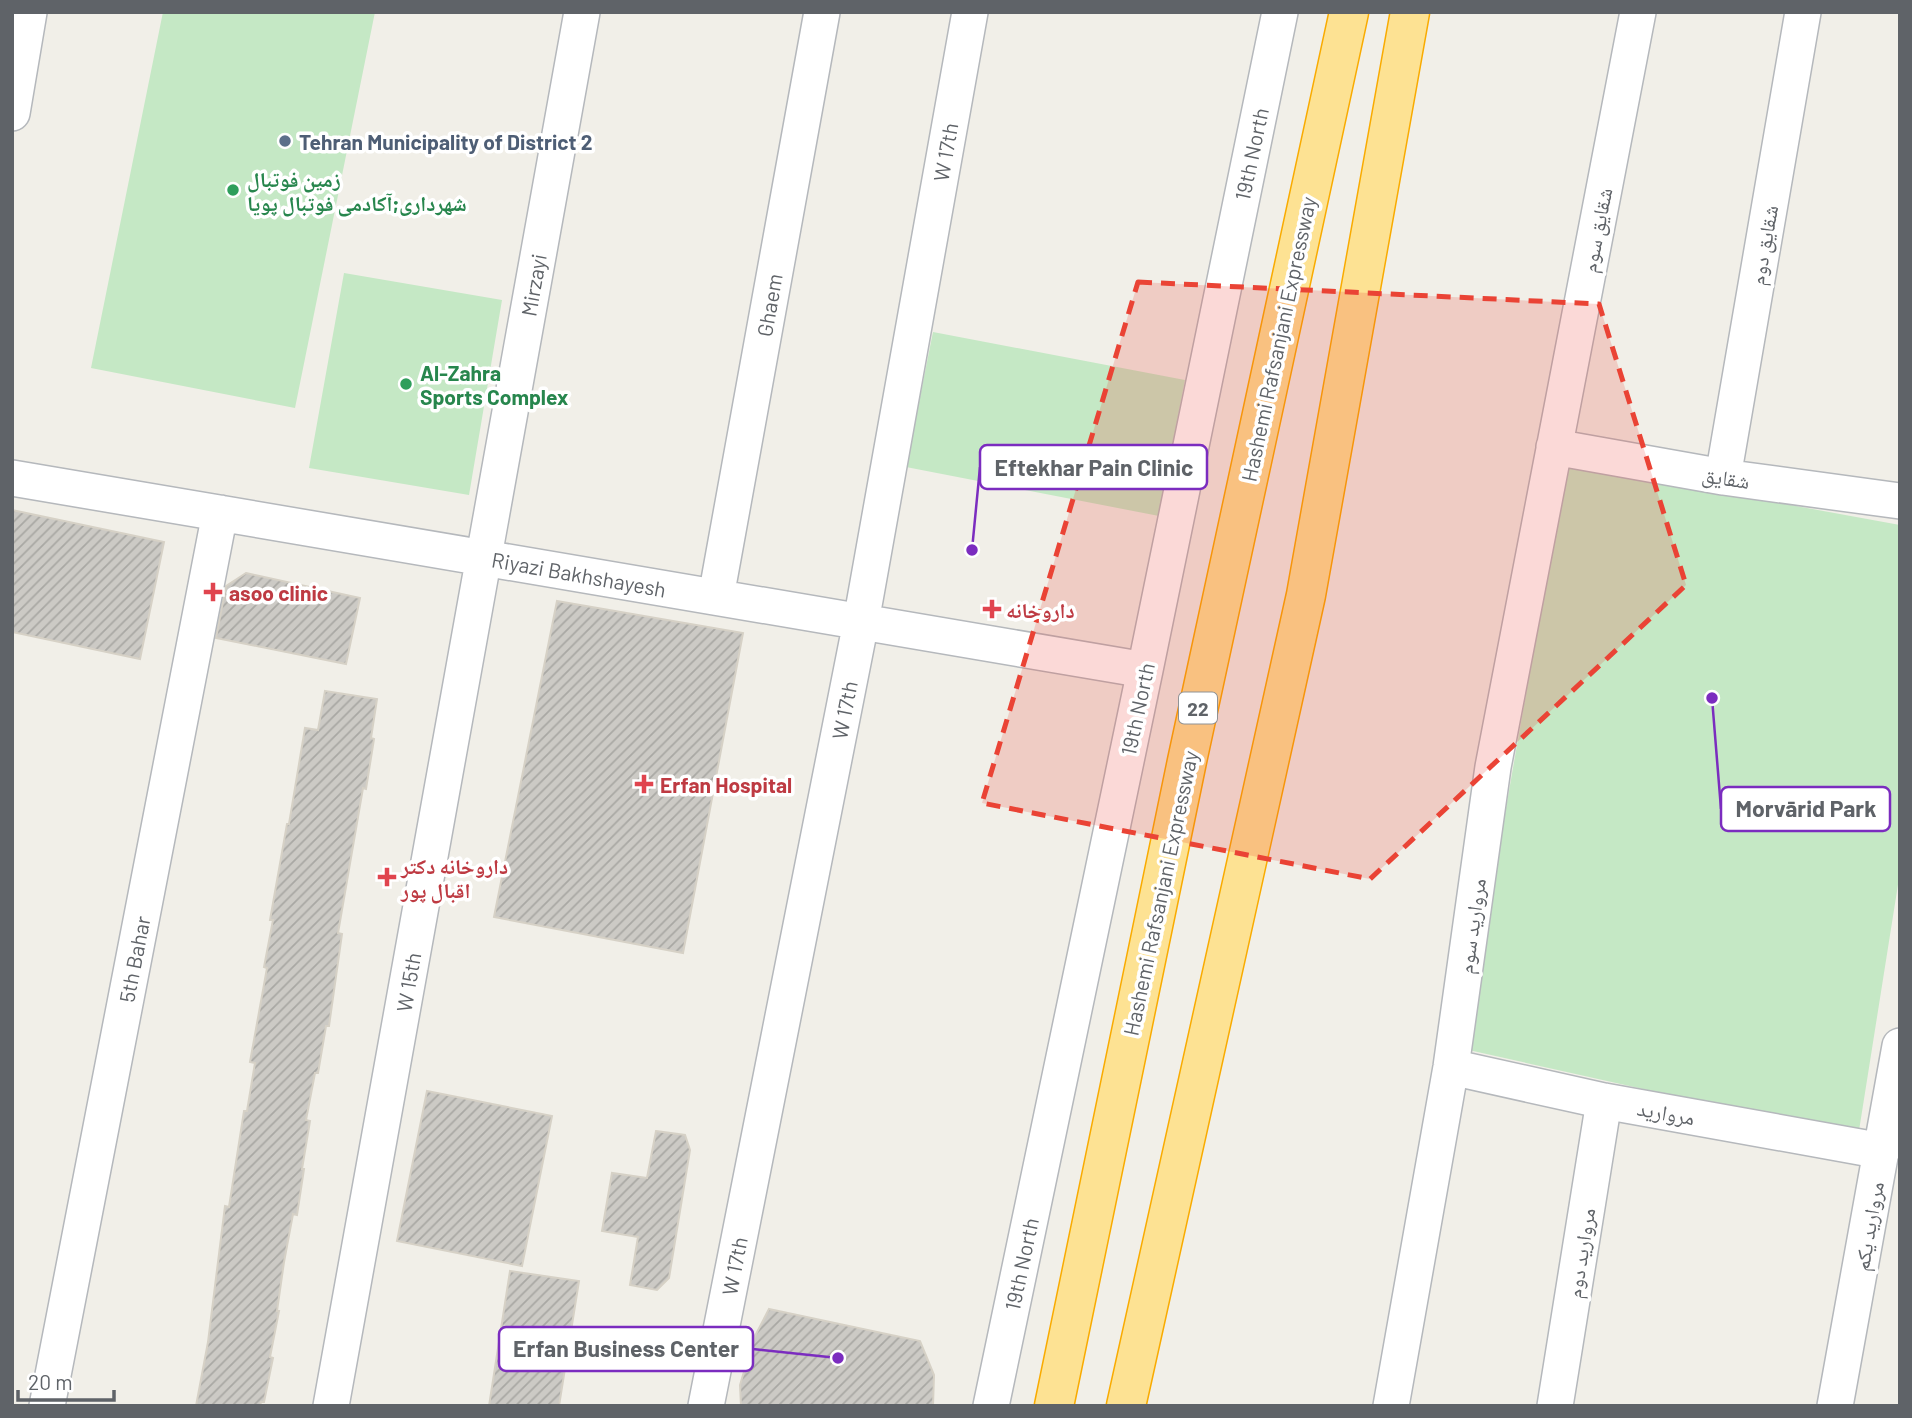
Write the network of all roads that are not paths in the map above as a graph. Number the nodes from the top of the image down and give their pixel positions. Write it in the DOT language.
graph roads {
  1 [pos="29,12"];
  2 [pos="582,12"];
  3 [pos="822,12"];
  4 [pos="970,12"];
  5 [pos="1280,12"];
  6 [pos="1349,12"];
  7 [pos="1410,12"];
  8 [pos="1638,12"];
  9 [pos="1803,12"];
  10 [pos="12,113"];
  11 [pos="1554,447"];
  12 [pos="1723,477"];
  13 [pos="12,478"];
  14 [pos="1900,500"];
  15 [pos="220,513"];
  16 [pos="484,558"];
  17 [pos="716,597"];
  18 [pos="861,622"];
  19 [pos="1145,670"];
  20 [pos="1900,1046"];
  21 [pos="1451,1067"];
  22 [pos="1604,1101"];
  23 [pos="1882,1151"];
  24 [pos="1086,1250"];
  25 [pos="1142,1334"];
  26 [pos="47,1406"];
  27 [pos="331,1406"];
  28 [pos="706,1406"];
  29 [pos="991,1406"];
  30 [pos="1030,1406"];
  31 [pos="1054,1406"];
  32 [pos="1126,1406"];
  33 [pos="1141,1406"];
  34 [pos="1391,1406"];
  35 [pos="1555,1406"];
  36 [pos="1835,1406"];
  1 -- 10 [label="street"];
  2 -- 16 [label="street, Mirzayi"];
  3 -- 17 [label="street, Ghaem"];
  4 -- 18 [label="street, W 17th"];
  5 -- 19 [label="street, 19th North"];
  6 -- 24 [label="highway, Hashemi Rafsanjani Expressway / 22"];
  7 -- 25 [label="highway"];
  8 -- 11 [label="street, شقایق سوم"];
  9 -- 12 [label="street, شقایق دوم"];
  11 -- 12 [label="street, شقایق"];
  11 -- 21 [label="street, مروارید سوم"];
  12 -- 14 [label="street, شقایق"];
  13 -- 15 [label="street, Riyazi Bakhshayesh"];
  15 -- 16 [label="street, Riyazi Bakhshayesh"];
  15 -- 26 [label="street, 5th Bahar"];
  16 -- 17 [label="street, Riyazi Bakhshayesh"];
  16 -- 27 [label="street, W 15th"];
  17 -- 18 [label="street, Riyazi Bakhshayesh"];
  18 -- 19 [label="street, Riyazi Bakhshayesh"];
  18 -- 28 [label="street, W 17th"];
  19 -- 29 [label="street, 19th North"];
  20 -- 23 [label="street, مروارید یکم"];
  21 -- 22 [label="street, مروارید"];
  21 -- 34 [label="street, مروارید سوم"];
  22 -- 23 [label="street, مروارید"];
  22 -- 35 [label="street, مروارید دوم"];
  23 -- 36 [label="street, مروارید یکم"];
  24 -- 30 [label="highway"];
  24 -- 31 [label="highway, Hashemi Rafsanjani Expressway / 22"];
  25 -- 32 [label="highway"];
  25 -- 33 [label="highway"];
}
